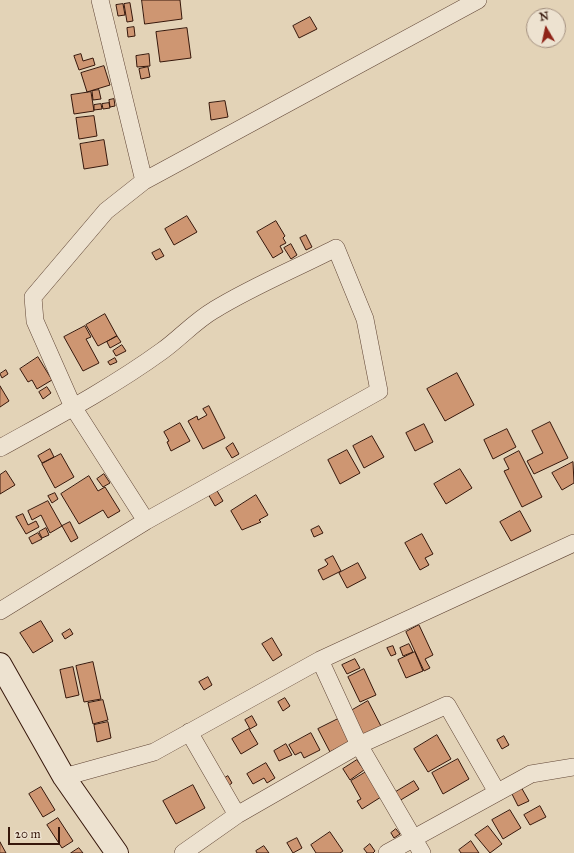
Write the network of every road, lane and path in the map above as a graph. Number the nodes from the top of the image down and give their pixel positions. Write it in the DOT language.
graph roads {
  1 [pos="100,0"];
  2 [pos="478,0"];
  3 [pos="144,181"];
  4 [pos="73,407"];
  5 [pos="0,448"];
  6 [pos="146,521"];
  7 [pos="574,543"];
  8 [pos="0,611"];
  9 [pos="320,660"];
  10 [pos="0,664"];
  11 [pos="189,732"];
  12 [pos="360,745"];
  13 [pos="574,767"];
  14 [pos="64,777"];
  15 [pos="497,792"];
  16 [pos="237,815"];
  17 [pos="413,838"];
  18 [pos="117,853"];
  19 [pos="183,853"];
  20 [pos="387,853"];
  21 [pos="422,853"];
  1 -- 3 [label="street"];
  2 -- 3 [label="street"];
  3 -- 4 [label="street"];
  4 -- 5 [label="street"];
  4 -- 6 [label="street"];
  4 -- 6 [label="street"];
  6 -- 8 [label="street"];
  7 -- 9 [label="street"];
  9 -- 11 [label="street"];
  9 -- 12 [label="street"];
  10 -- 14 [label="street"];
  11 -- 14 [label="street"];
  11 -- 16 [label="street"];
  12 -- 15 [label="street"];
  12 -- 16 [label="street"];
  12 -- 17 [label="street"];
  13 -- 15 [label="street"];
  14 -- 18 [label="street"];
  15 -- 17 [label="street"];
  16 -- 19 [label="street"];
  17 -- 20 [label="street"];
  17 -- 21 [label="street"];
}
